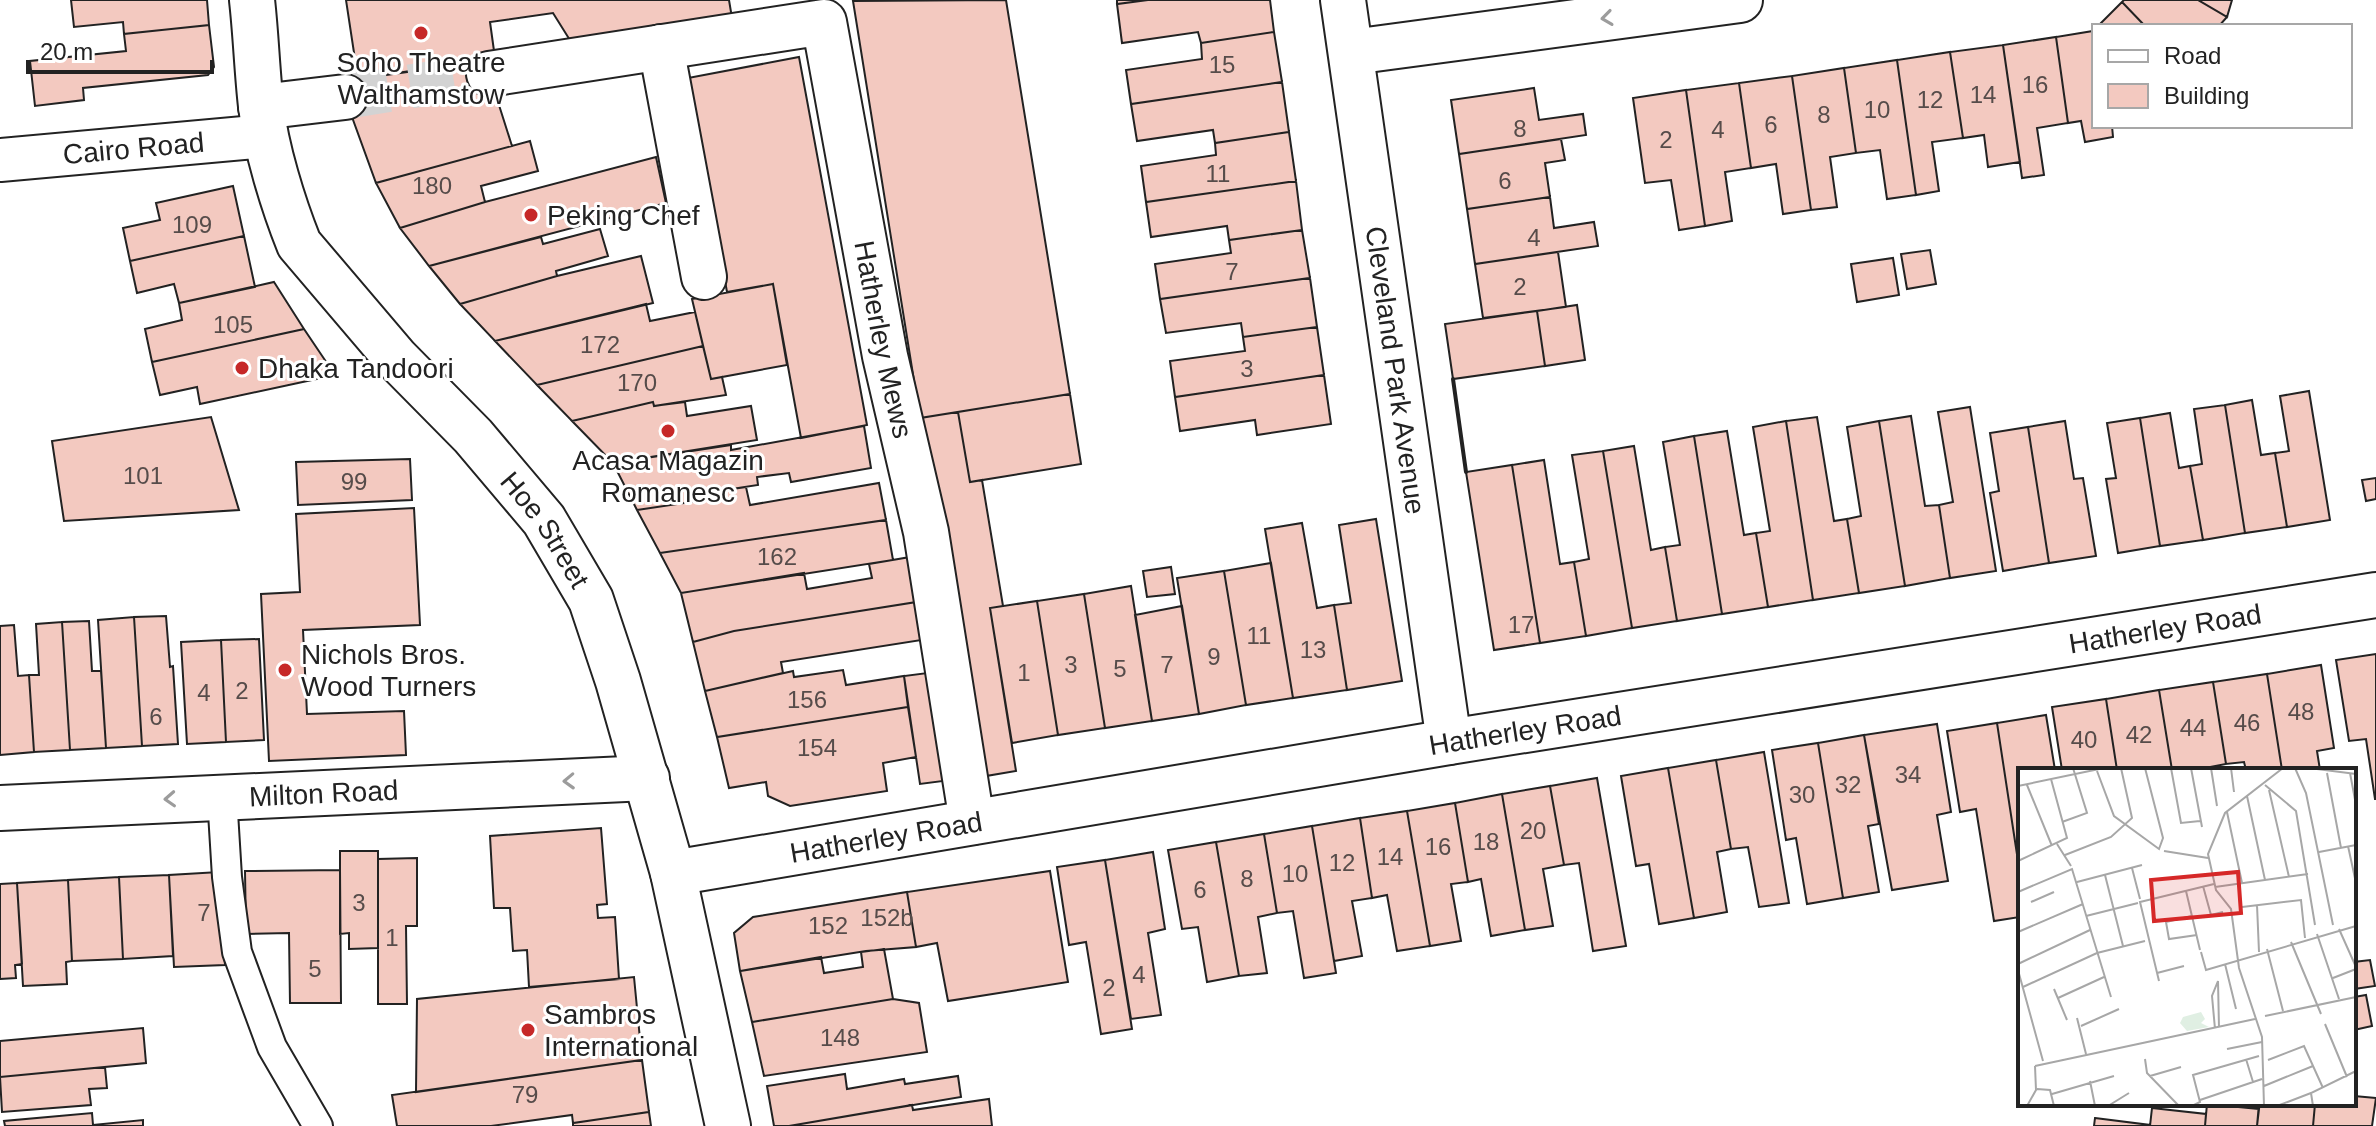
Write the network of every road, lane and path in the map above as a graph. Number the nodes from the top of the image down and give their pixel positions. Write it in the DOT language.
graph roads {
  1 [pos="252,0"];
  2 [pos="1343,0"];
  3 [pos="1740,0"];
  4 [pos="661,47"];
  5 [pos="1352,52"];
  6 [pos="489,74"];
  7 [pos="345,97"];
  8 [pos="263,121"];
  9 [pos="0,160"];
  10 [pos="704,277"];
  11 [pos="2376,595"];
  12 [pos="1449,742"];
  13 [pos="647,778"];
  14 [pos="222,796"];
  15 [pos="0,808"];
  16 [pos="972,822"];
  17 [pos="673,873"];
  18 [pos="318,1126"];
  19 [pos="728,1126"];
  1 -- 8 [label="street, Hoe Street"];
  2 -- 5 [label="street, Cleveland Park Avenue"];
  3 -- 5 [label="street, one-way"];
  4 -- 6 [label="street, Hatherley Mews"];
  4 -- 10 [label="street"];
  4 -- 16 [label="street, Hatherley Mews"];
  5 -- 12 [label="street, Cleveland Park Avenue"];
  7 -- 8 [label="street"];
  8 -- 9 [label="street, Cairo Road"];
  8 -- 13 [label="street, Hoe Street"];
  11 -- 12 [label="street, Hatherley Road"];
  12 -- 16 [label="street, Hatherley Road"];
  13 -- 14 [label="street, Milton Road, one-way"];
  13 -- 17 [label="street, Hoe Street"];
  14 -- 15 [label="street, Milton Road, one-way"];
  14 -- 18 [label="lane"];
  16 -- 17 [label="street, Hatherley Road"];
  17 -- 19 [label="street, Hoe Street"];
}
